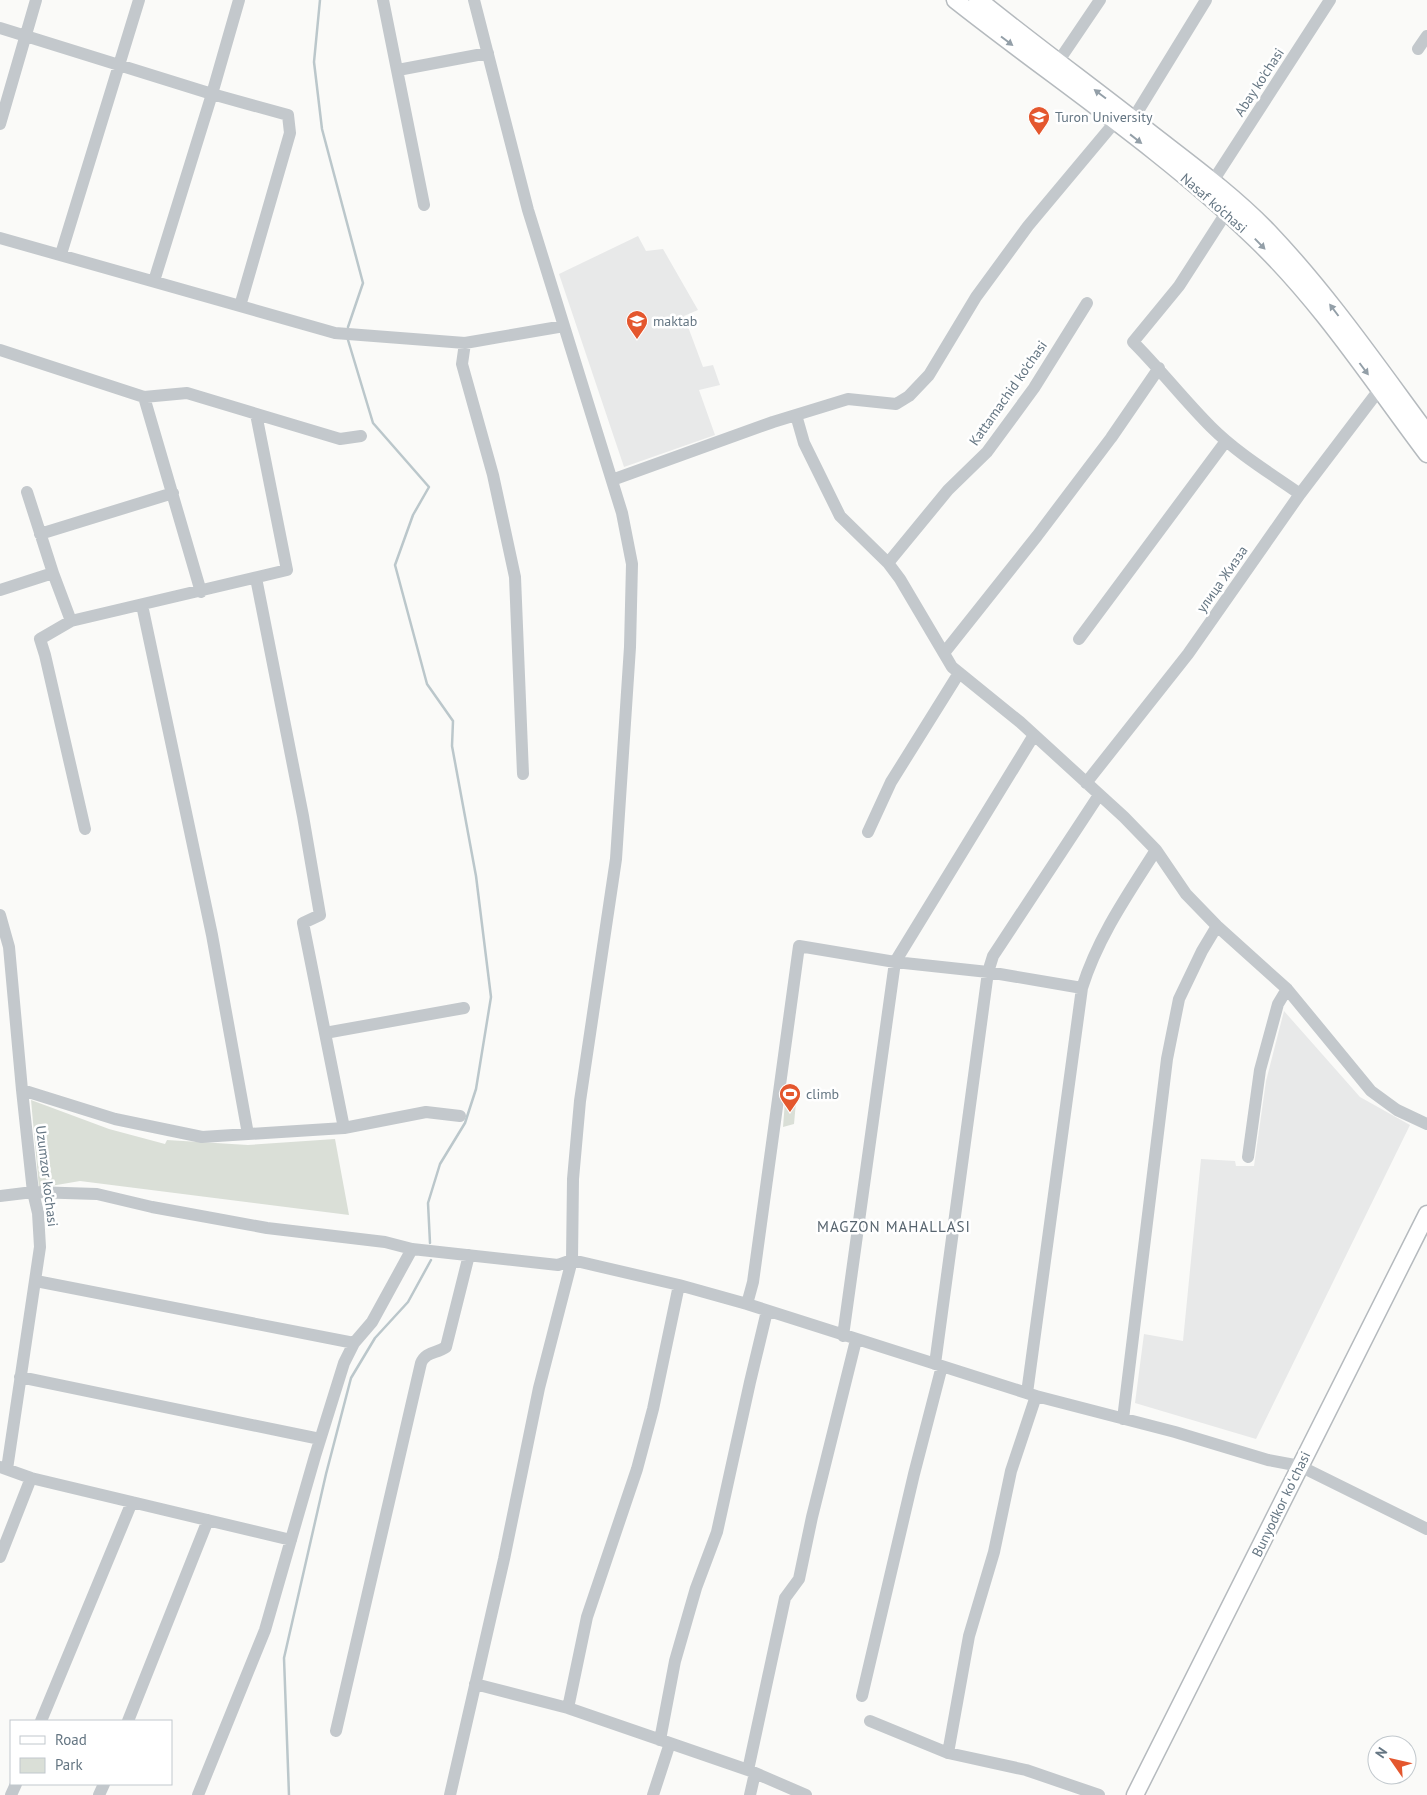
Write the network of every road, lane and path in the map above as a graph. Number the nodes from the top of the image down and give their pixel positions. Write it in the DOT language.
graph roads {
  1 [pos="36,0"];
  2 [pos="139,0"];
  3 [pos="239,0"];
  4 [pos="383,0"];
  5 [pos="474,0"];
  6 [pos="955,0"];
  7 [pos="1100,0"];
  8 [pos="1206,0"];
  9 [pos="1330,0"];
  10 [pos="984,9"];
  11 [pos="0,28"];
  12 [pos="26,35"];
  13 [pos="1427,36"];
  14 [pos="1418,50"];
  15 [pos="488,53"];
  16 [pos="1058,62"];
  17 [pos="120,65"];
  18 [pos="398,70"];
  19 [pos="212,94"];
  20 [pos="1133,119"];
  21 [pos="1115,122"];
  22 [pos="0,124"];
  23 [pos="1213,181"];
  24 [pos="424,205"];
  25 [pos="1226,212"];
  26 [pos="0,238"];
  27 [pos="60,254"];
  28 [pos="154,281"];
  29 [pos="1087,303"];
  30 [pos="240,306"];
  31 [pos="564,326"];
  32 [pos="465,344"];
  33 [pos="0,350"];
  34 [pos="1159,368"];
  35 [pos="1379,390"];
  36 [pos="144,397"];
  37 [pos="256,414"];
  38 [pos="796,415"];
  39 [pos="1427,432"];
  40 [pos="361,436"];
  41 [pos="1226,441"];
  42 [pos="1427,454"];
  43 [pos="612,480"];
  44 [pos="27,492"];
  45 [pos="173,493"];
  46 [pos="1300,494"];
  47 [pos="40,534"];
  48 [pos="888,563"];
  49 [pos="53,573"];
  50 [pos="256,578"];
  51 [pos="0,590"];
  52 [pos="201,592"];
  53 [pos="142,605"];
  54 [pos="72,621"];
  55 [pos="1079,639"];
  56 [pos="944,652"];
  57 [pos="959,673"];
  58 [pos="1034,735"];
  59 [pos="523,774"];
  60 [pos="1086,783"];
  61 [pos="1099,795"];
  62 [pos="85,829"];
  63 [pos="868,832"];
  64 [pos="1156,850"];
  65 [pos="0,915"];
  66 [pos="1217,926"];
  67 [pos="895,962"];
  68 [pos="988,972"];
  69 [pos="1082,988"];
  70 [pos="1287,989"];
  71 [pos="464,1008"];
  72 [pos="325,1033"];
  73 [pos="22,1090"];
  74 [pos="460,1116"];
  75 [pos="1427,1124"];
  76 [pos="344,1128"];
  77 [pos="248,1134"];
  78 [pos="1248,1157"];
  79 [pos="33,1192"];
  80 [pos="0,1196"];
  81 [pos="1427,1214"];
  82 [pos="412,1249"];
  83 [pos="469,1255"];
  84 [pos="572,1260"];
  85 [pos="36,1281"];
  86 [pos="679,1285"];
  87 [pos="747,1304"];
  88 [pos="767,1311"];
  89 [pos="843,1336"];
  90 [pos="856,1340"];
  91 [pos="354,1343"];
  92 [pos="938,1365"];
  93 [pos="20,1377"];
  94 [pos="1032,1395"];
  95 [pos="1124,1419"];
  96 [pos="320,1438"];
  97 [pos="1300,1466"];
  98 [pos="4,1468"];
  99 [pos="31,1478"];
  100 [pos="132,1502"];
  101 [pos="208,1520"];
  102 [pos="1427,1529"];
  103 [pos="291,1540"];
  104 [pos="0,1557"];
  105 [pos="475,1684"];
  106 [pos="862,1696"];
  107 [pos="568,1708"];
  108 [pos="41,1720"];
  109 [pos="128,1720"];
  110 [pos="870,1722"];
  111 [pos="336,1731"];
  112 [pos="665,1742"];
  113 [pos="948,1753"];
  114 [pos="752,1772"];
  115 [pos="198,1795"];
  116 [pos="450,1795"];
  117 [pos="653,1795"];
  118 [pos="750,1795"];
  119 [pos="806,1795"];
  120 [pos="1099,1795"];
  121 [pos="1135,1795"];
  1 -- 12 [label="street"];
  2 -- 17 [label="street"];
  3 -- 19 [label="street"];
  4 -- 18 [label="street"];
  5 -- 15 [label="street"];
  6 -- 10 [label="main road, Nasaf ko‘chasi"];
  7 -- 16 [label="street"];
  8 -- 20 [label="street"];
  9 -- 23 [label="street, Abay ko'chasi"];
  10 -- 16 [label="main road, Nasaf ko‘chasi"];
  10 -- 21 [label="main road, Nasaf ko‘chasi, one-way"];
  11 -- 12 [label="street"];
  12 -- 17 [label="street"];
  12 -- 22 [label="street"];
  13 -- 14 [label="street"];
  15 -- 18 [label="street"];
  15 -- 31 [label="street"];
  20 -- 16 [label="main road, Nasaf ko‘chasi, one-way"];
  17 -- 19 [label="street"];
  17 -- 27 [label="street"];
  18 -- 24 [label="street"];
  19 -- 28 [label="street"];
  19 -- 30 [label="street"];
  20 -- 23 [label="main road, Nasaf ko‘chasi"];
  21 -- 25 [label="main road, Nasaf ko‘chasi, one-way"];
  21 -- 38 [label="street"];
  39 -- 23 [label="main road, Nasaf ko‘chasi, one-way"];
  25 -- 34 [label="street"];
  25 -- 35 [label="main road, Nasaf ko‘chasi, one-way"];
  26 -- 27 [label="street"];
  27 -- 28 [label="street"];
  28 -- 30 [label="street"];
  29 -- 48 [label="street, Kattamachid ko'chasi"];
  30 -- 32 [label="street"];
  31 -- 32 [label="street"];
  31 -- 43 [label="street"];
  32 -- 59 [label="street"];
  33 -- 36 [label="street"];
  34 -- 41 [label="street"];
  34 -- 56 [label="street"];
  35 -- 42 [label="main road, Nasaf ko‘chasi"];
  35 -- 46 [label="street, улица Жизза"];
  36 -- 37 [label="street"];
  36 -- 45 [label="street"];
  37 -- 40 [label="street"];
  37 -- 50 [label="street"];
  38 -- 43 [label="street"];
  38 -- 48 [label="street"];
  41 -- 46 [label="street"];
  41 -- 55 [label="street"];
  43 -- 84 [label="street"];
  44 -- 47 [label="street"];
  45 -- 47 [label="street"];
  45 -- 52 [label="street"];
  46 -- 60 [label="street, улица Жизза"];
  47 -- 49 [label="street"];
  48 -- 56 [label="street"];
  49 -- 51 [label="street"];
  49 -- 54 [label="street"];
  50 -- 52 [label="street"];
  50 -- 72 [label="street"];
  52 -- 53 [label="street"];
  53 -- 54 [label="street"];
  53 -- 77 [label="street"];
  54 -- 62 [label="street"];
  56 -- 57 [label="street"];
  57 -- 58 [label="street"];
  57 -- 63 [label="street"];
  58 -- 60 [label="street"];
  58 -- 67 [label="street"];
  60 -- 61 [label="street"];
  61 -- 64 [label="street"];
  61 -- 68 [label="street"];
  64 -- 66 [label="street"];
  64 -- 69 [label="street"];
  65 -- 73 [label="street, Uzumzor ko'chasi"];
  66 -- 70 [label="street"];
  66 -- 95 [label="street"];
  67 -- 68 [label="street"];
  67 -- 87 [label="street"];
  67 -- 89 [label="street"];
  68 -- 69 [label="street"];
  68 -- 92 [label="street"];
  69 -- 94 [label="street"];
  70 -- 75 [label="street"];
  70 -- 78 [label="street"];
  71 -- 72 [label="street"];
  72 -- 76 [label="street"];
  73 -- 77 [label="street"];
  73 -- 79 [label="street, Uzumzor ko'chasi"];
  74 -- 76 [label="street"];
  76 -- 77 [label="street"];
  79 -- 80 [label="street"];
  79 -- 82 [label="street"];
  79 -- 85 [label="street, Uzumzor ko'chasi"];
  81 -- 97 [label="main road, Bunyodkor koʻchasi"];
  82 -- 83 [label="street"];
  82 -- 91 [label="street"];
  83 -- 84 [label="street"];
  83 -- 111 [label="street"];
  84 -- 86 [label="street"];
  84 -- 105 [label="street"];
  85 -- 91 [label="street"];
  85 -- 93 [label="street, Uzumzor ko'chasi"];
  86 -- 87 [label="street"];
  86 -- 107 [label="street"];
  87 -- 88 [label="street"];
  88 -- 89 [label="street"];
  88 -- 112 [label="street"];
  89 -- 90 [label="street"];
  90 -- 92 [label="street"];
  90 -- 114 [label="street"];
  91 -- 96 [label="street"];
  92 -- 94 [label="street"];
  92 -- 106 [label="street"];
  93 -- 96 [label="street"];
  93 -- 98 [label="street, Uzumzor ko'chasi"];
  94 -- 95 [label="street"];
  94 -- 113 [label="street"];
  95 -- 97 [label="street"];
  96 -- 103 [label="street"];
  97 -- 102 [label="street"];
  97 -- 121 [label="main road, Bunyodkor koʻchasi"];
  98 -- 99 [label="street"];
  99 -- 100 [label="street"];
  99 -- 104 [label="street"];
  100 -- 101 [label="street"];
  100 -- 108 [label="street"];
  101 -- 103 [label="street"];
  101 -- 109 [label="street"];
  103 -- 115 [label="street"];
  105 -- 107 [label="street"];
  105 -- 116 [label="street"];
  107 -- 112 [label="street"];
  110 -- 113 [label="street"];
  112 -- 114 [label="street"];
  112 -- 117 [label="street"];
  113 -- 120 [label="street"];
  114 -- 118 [label="street"];
  114 -- 119 [label="street"];
}
